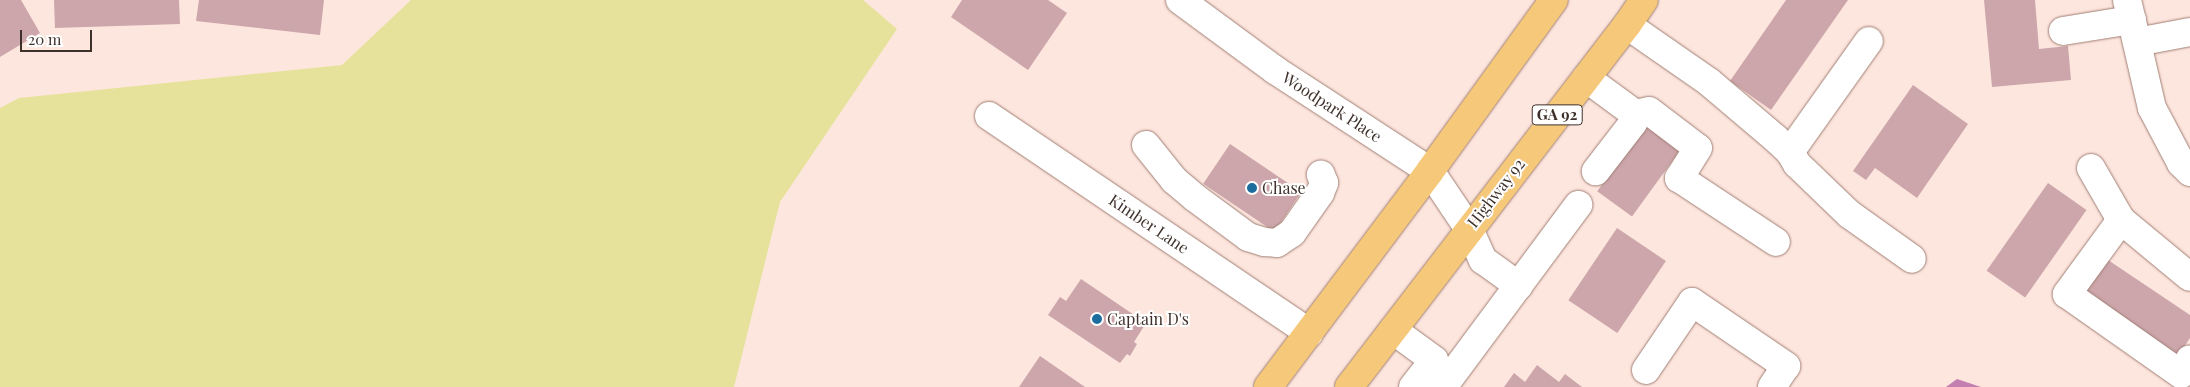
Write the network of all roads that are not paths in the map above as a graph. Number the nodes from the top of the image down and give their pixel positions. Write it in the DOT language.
graph roads {
  1 [pos="1180,0"];
  2 [pos="1554,0"];
  3 [pos="1644,0"];
  4 [pos="2132,21"];
  5 [pos="1627,25"];
  6 [pos="2063,31"];
  7 [pos="2190,32"];
  8 [pos="1869,40"];
  9 [pos="1586,78"];
  10 [pos="1635,114"];
  11 [pos="989,116"];
  12 [pos="1146,145"];
  13 [pos="1790,152"];
  14 [pos="2091,168"];
  15 [pos="1430,171"];
  16 [pos="1596,171"];
  17 [pos="2190,172"];
  18 [pos="1321,176"];
  19 [pos="1578,205"];
  20 [pos="2121,220"];
  21 [pos="1469,229"];
  22 [pos="1776,242"];
  23 [pos="1912,259"];
  24 [pos="2190,277"];
  25 [pos="1519,286"];
  26 [pos="1393,330"];
  27 [pos="1310,333"];
  28 [pos="2190,360"];
  29 [pos="1648,377"];
  30 [pos="1268,387"];
  31 [pos="1350,387"];
  32 [pos="1413,387"];
  33 [pos="1444,387"];
  34 [pos="1772,387"];
  1 -- 15 [label="street, Woodpark Place"];
  2 -- 15 [label="main road"];
  3 -- 5 [label="main road, Highway 92 / GA 92"];
  4 -- 6 [label="street"];
  4 -- 7 [label="street"];
  4 -- 17 [label="street"];
  5 -- 9 [label="main road, Highway 92 / GA 92"];
  5 -- 13 [label="street"];
  8 -- 13 [label="street"];
  9 -- 10 [label="street"];
  9 -- 21 [label="main road, Highway 92 / GA 92"];
  10 -- 16 [label="street"];
  10 -- 22 [label="street"];
  11 -- 27 [label="street, Kimber Lane"];
  12 -- 18 [label="street"];
  13 -- 23 [label="street"];
  14 -- 20 [label="street"];
  15 -- 21 [label="street, Woodpark Place"];
  15 -- 27 [label="main road"];
  19 -- 25 [label="street"];
  20 -- 24 [label="street"];
  20 -- 28 [label="street"];
  21 -- 25 [label="street, Woodpark Place"];
  21 -- 26 [label="main road, Highway 92 / GA 92"];
  25 -- 33 [label="street"];
  26 -- 31 [label="main road, Highway 92 / GA 92"];
  26 -- 32 [label="street"];
  27 -- 30 [label="main road"];
  29 -- 34 [label="street"];
}
